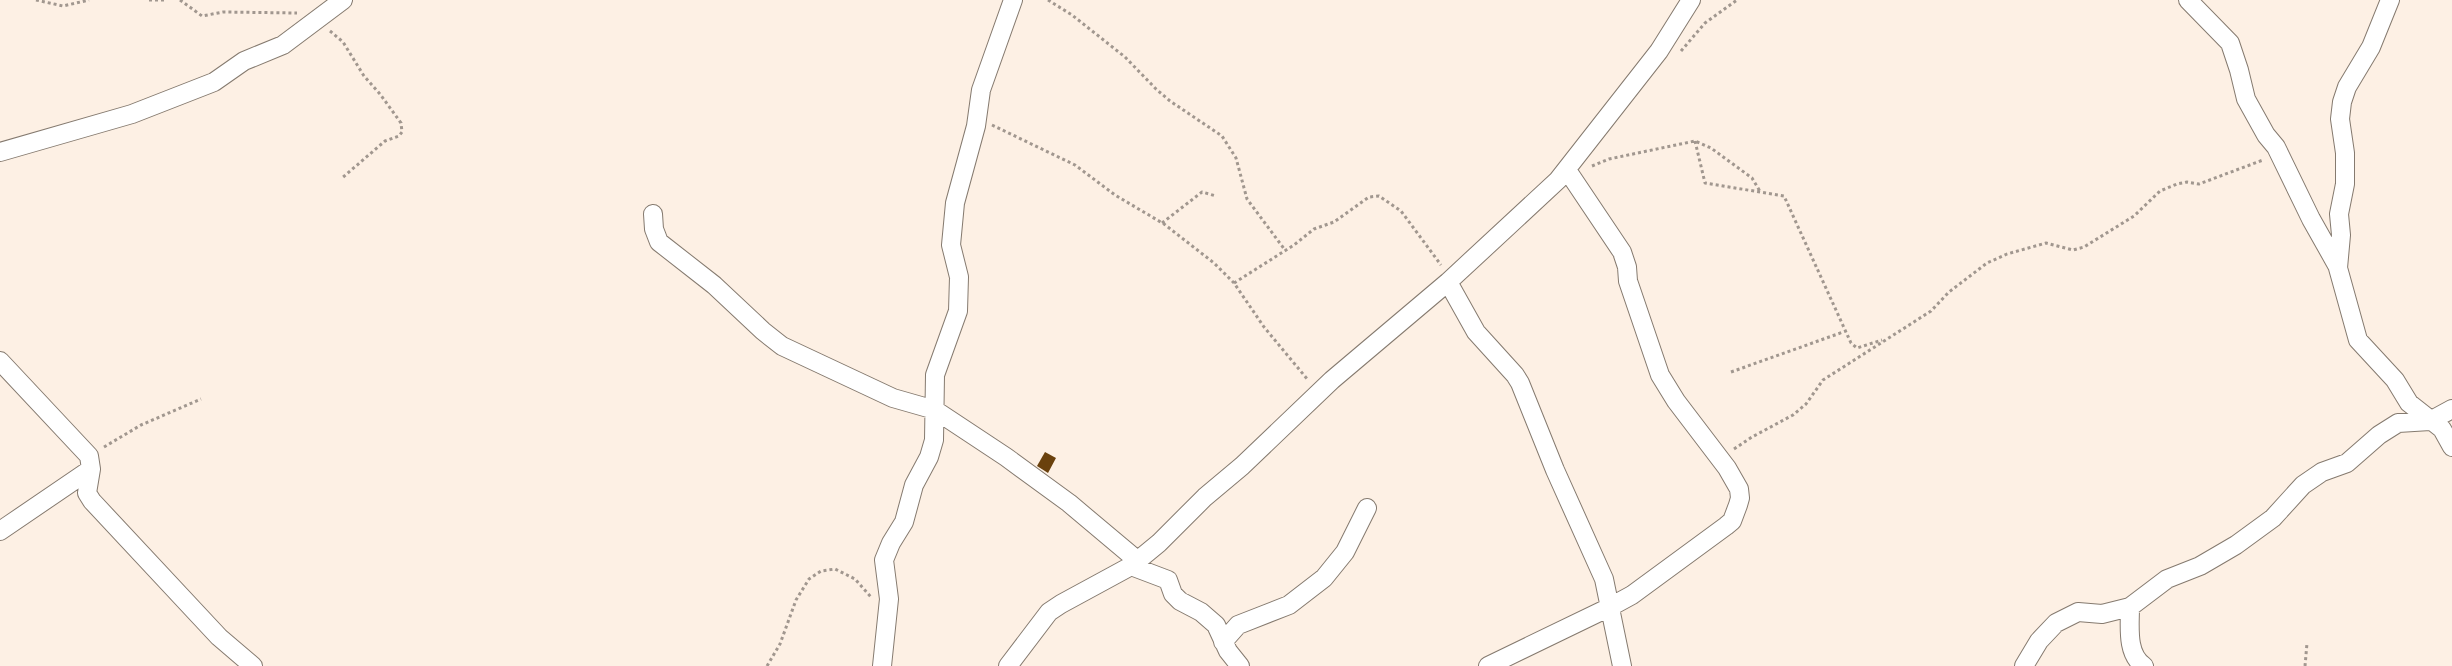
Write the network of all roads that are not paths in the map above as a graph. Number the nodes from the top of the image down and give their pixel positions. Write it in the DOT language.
graph roads {
  1 [pos="343,0"];
  2 [pos="1013,0"];
  3 [pos="1692,0"];
  4 [pos="2188,0"];
  5 [pos="2390,0"];
  6 [pos="0,152"];
  7 [pos="1569,172"];
  8 [pos="653,214"];
  9 [pos="2338,268"];
  10 [pos="1448,282"];
  11 [pos="0,361"];
  12 [pos="2452,409"];
  13 [pos="935,410"];
  14 [pos="2430,421"];
  15 [pos="2452,447"];
  16 [pos="90,462"];
  17 [pos="1367,508"];
  18 [pos="0,531"];
  19 [pos="1134,563"];
  20 [pos="1610,607"];
  21 [pos="2130,607"];
  22 [pos="1223,642"];
  23 [pos="253,666"];
  24 [pos="882,666"];
  25 [pos="1008,666"];
  26 [pos="1240,666"];
  27 [pos="1488,666"];
  28 [pos="1622,666"];
  29 [pos="2024,666"];
  30 [pos="2144,666"];
  1 -- 6 [label="street"];
  2 -- 13 [label="street"];
  3 -- 7 [label="street"];
  4 -- 9 [label="street"];
  5 -- 9 [label="street"];
  7 -- 10 [label="street"];
  7 -- 20 [label="street"];
  8 -- 13 [label="street"];
  9 -- 14 [label="street"];
  10 -- 19 [label="street"];
  10 -- 20 [label="street"];
  11 -- 16 [label="street"];
  12 -- 14 [label="street"];
  13 -- 19 [label="street"];
  13 -- 24 [label="street"];
  14 -- 15 [label="street"];
  14 -- 21 [label="street"];
  16 -- 18 [label="street"];
  16 -- 23 [label="street"];
  17 -- 22 [label="street"];
  19 -- 22 [label="street"];
  19 -- 25 [label="street"];
  20 -- 27 [label="street"];
  20 -- 28 [label="street"];
  21 -- 29 [label="street"];
  21 -- 30 [label="street"];
  22 -- 26 [label="street"];
}
